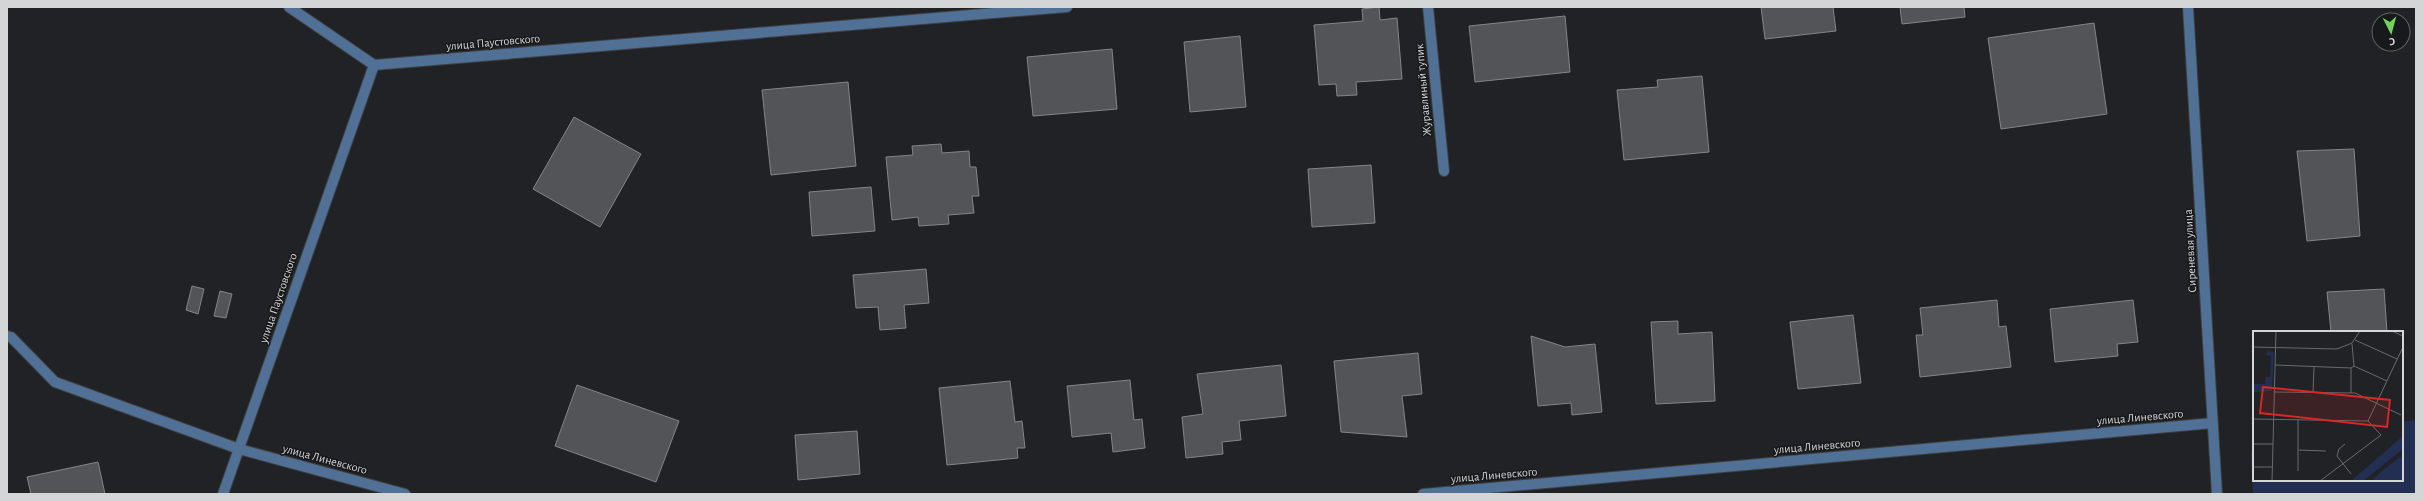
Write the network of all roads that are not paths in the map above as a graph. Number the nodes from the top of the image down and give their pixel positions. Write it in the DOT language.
graph roads {
  1 [pos="289,7"];
  2 [pos="1067,7"];
  3 [pos="1428,7"];
  4 [pos="2188,7"];
  5 [pos="374,65"];
  6 [pos="1444,170"];
  7 [pos="7,336"];
  8 [pos="2213,423"];
  9 [pos="239,450"];
  10 [pos="1464,492"];
  11 [pos="223,494"];
  12 [pos="405,494"];
  13 [pos="1424,494"];
  14 [pos="2217,494"];
  1 -- 5 [label="street"];
  2 -- 5 [label="street, улица Паустовского"];
  3 -- 6 [label="street, Журавлиный тупик"];
  4 -- 8 [label="street, Сиреневая улица"];
  5 -- 9 [label="street, улица Паустовского"];
  7 -- 9 [label="street, улица Линевского"];
  8 -- 10 [label="street, улица Линевского"];
  8 -- 14 [label="street, Сиреневая улица"];
  9 -- 11 [label="street, улица Паустовского"];
  9 -- 12 [label="street, улица Линевского"];
  10 -- 13 [label="street, улица Линевского"];
}
